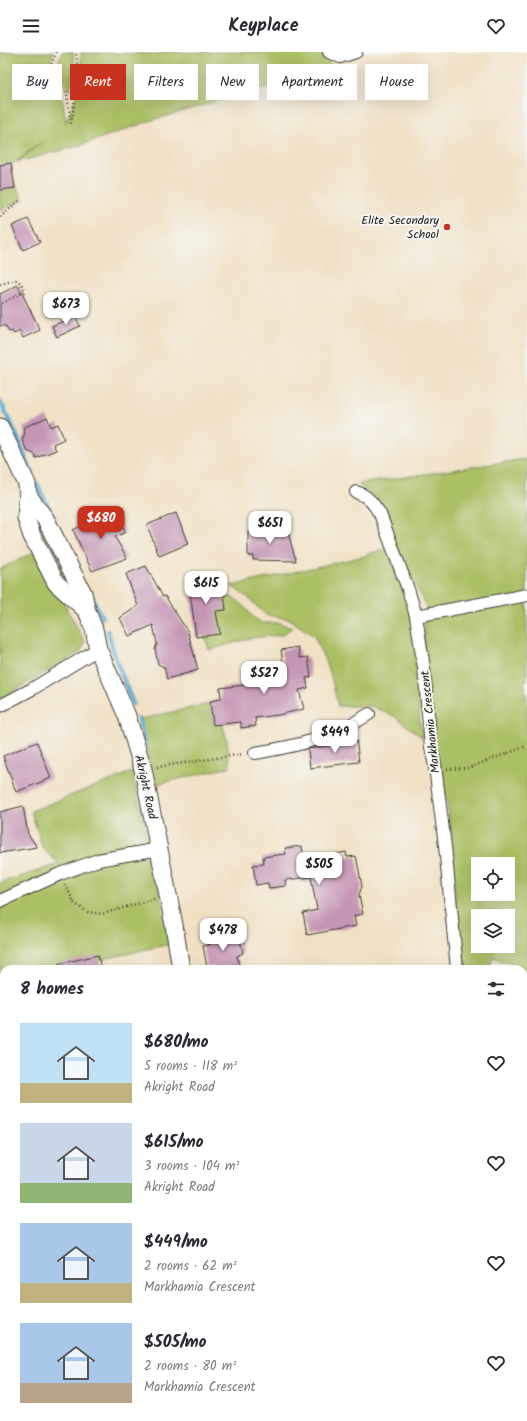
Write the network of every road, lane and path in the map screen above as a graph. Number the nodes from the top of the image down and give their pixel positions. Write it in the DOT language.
graph roads {
  1 [pos="56,52"];
  2 [pos="76,52"];
  3 [pos="329,52"];
  4 [pos="356,52"];
  5 [pos="19,201"];
  6 [pos="0,217"];
  7 [pos="0,284"];
  8 [pos="1,304"];
  9 [pos="0,427"];
  10 [pos="356,492"];
  11 [pos="527,596"];
  12 [pos="416,616"];
  13 [pos="98,648"];
  14 [pos="0,706"];
  15 [pos="369,714"];
  16 [pos="527,746"];
  17 [pos="255,753"];
  18 [pos="435,766"];
  19 [pos="143,769"];
  20 [pos="159,849"];
  21 [pos="60,874"];
  22 [pos="168,895"];
  23 [pos="0,901"];
  24 [pos="180,965"];
  25 [pos="457,965"];
  1 -- 2 [label="path"];
  3 -- 4 [label="street"];
  5 -- 6 [label="path"];
  7 -- 8 [label="path"];
  9 -- 13 [label="street, Akright Road"];
  10 -- 12 [label="street, Markhamia Crescent"];
  11 -- 12 [label="street"];
  12 -- 18 [label="street, Markhamia Crescent"];
  13 -- 14 [label="street"];
  13 -- 19 [label="street, Akright Road"];
  15 -- 17 [label="street"];
  16 -- 18 [label="path"];
  17 -- 19 [label="path"];
  18 -- 25 [label="street, Markhamia Crescent"];
  19 -- 20 [label="street, Akright Road"];
  20 -- 21 [label="street"];
  20 -- 22 [label="street, Akright Road"];
  21 -- 22 [label="path"];
  21 -- 23 [label="street"];
  22 -- 24 [label="street, Akright Road"];
}
